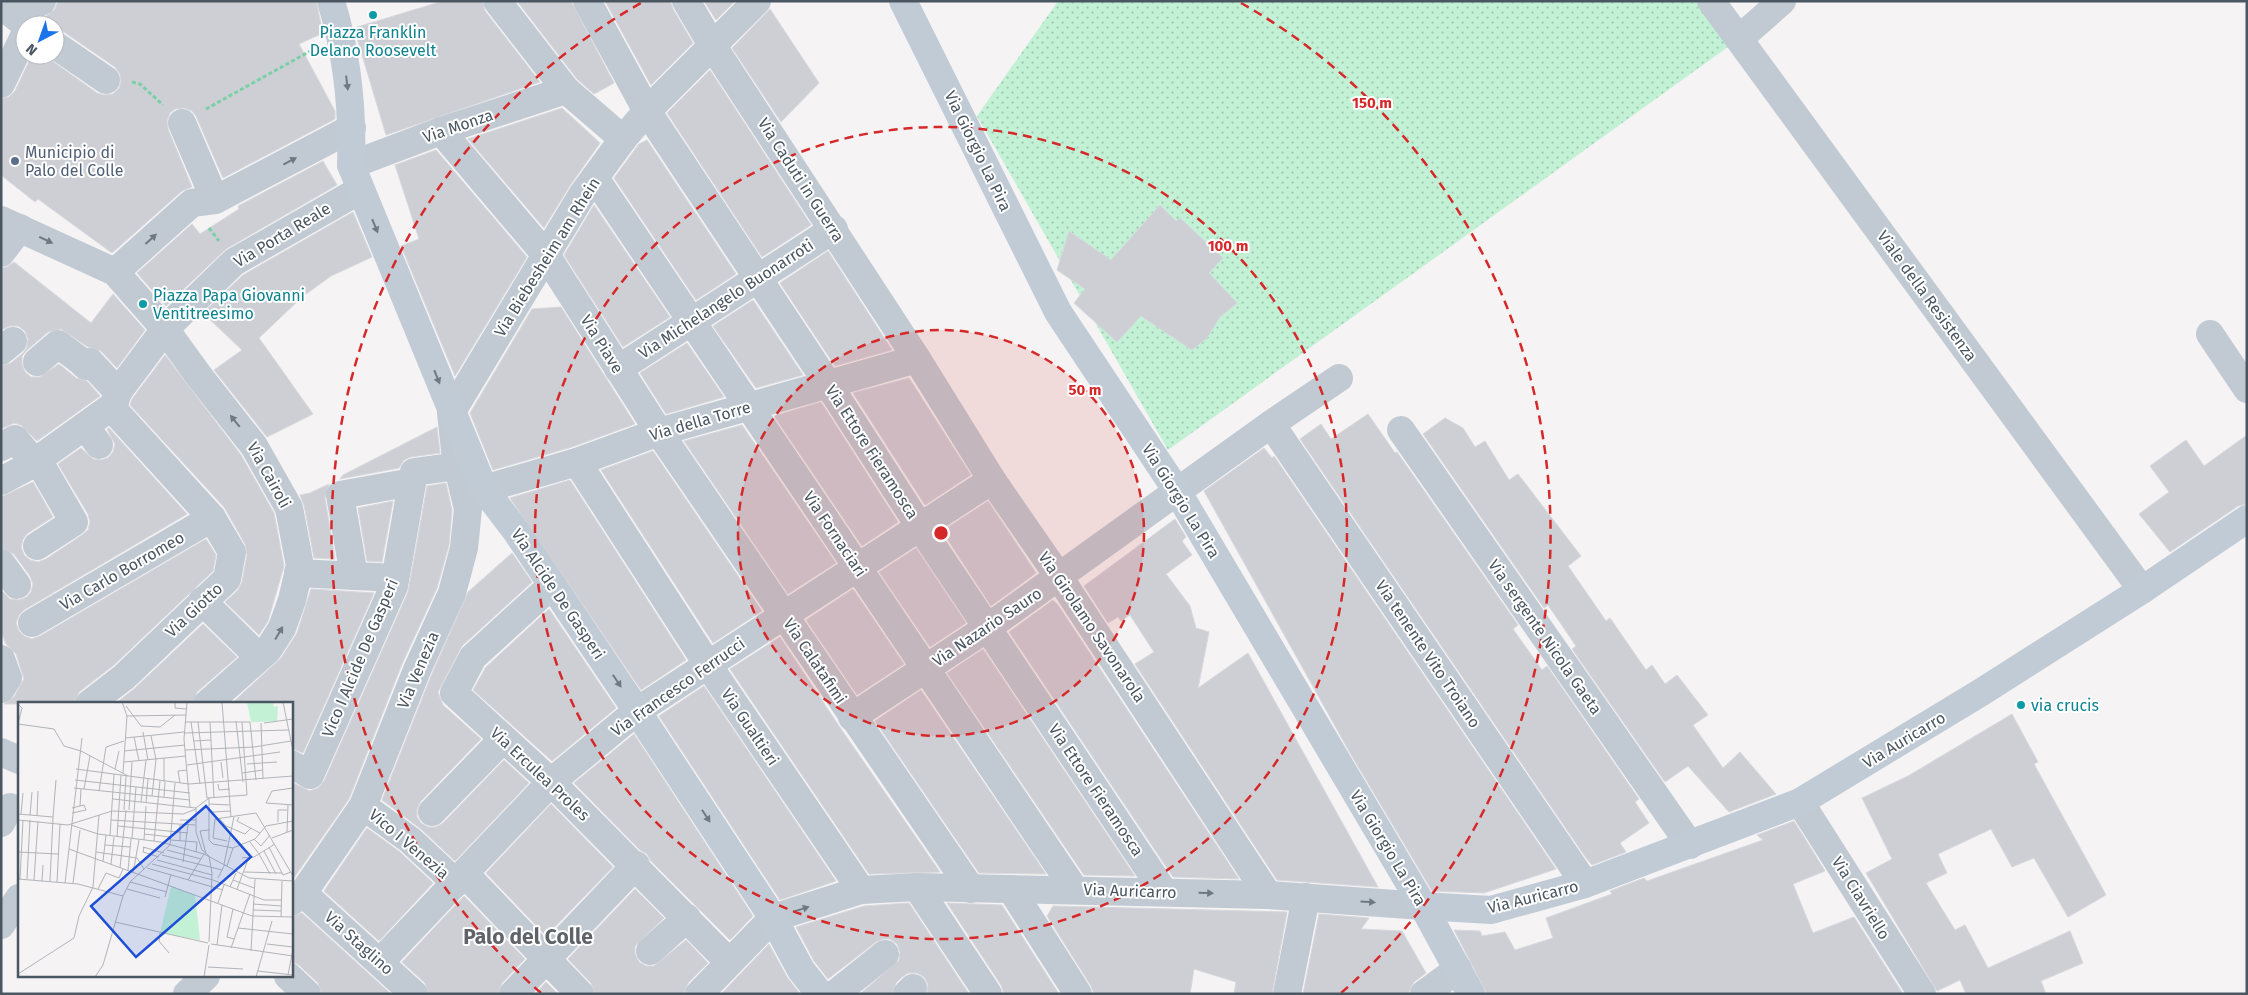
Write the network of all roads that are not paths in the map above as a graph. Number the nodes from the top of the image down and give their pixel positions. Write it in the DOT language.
graph roads {
  1 [pos="42,1"];
  2 [pos="330,1"];
  3 [pos="497,1"];
  4 [pos="587,1"];
  5 [pos="686,1"];
  6 [pos="757,1"];
  7 [pos="903,1"];
  8 [pos="1711,1"];
  9 [pos="1782,1"];
  10 [pos="24,15"];
  11 [pos="15,28"];
  12 [pos="1739,39"];
  13 [pos="712,45"];
  14 [pos="65,51"];
  15 [pos="117,81"];
  16 [pos="1,84"];
  17 [pos="566,90"];
  18 [pos="647,111"];
  19 [pos="182,123"];
  20 [pos="352,128"];
  21 [pos="441,131"];
  22 [pos="623,140"];
  23 [pos="356,177"];
  24 [pos="595,178"];
  25 [pos="204,201"];
  26 [pos="11,224"];
  27 [pos="834,229"];
  28 [pos="1,252"];
  29 [pos="546,255"];
  30 [pos="115,272"];
  31 [pos="757,278"];
  32 [pos="692,319"];
  33 [pos="165,329"];
  34 [pos="2210,334"];
  35 [pos="917,358"];
  36 [pos="37,362"];
  37 [pos="618,369"];
  38 [pos="1339,378"];
  39 [pos="828,384"];
  40 [pos="2247,389"];
  41 [pos="114,400"];
  42 [pos="748,407"];
  43 [pos="451,413"];
  44 [pos="1272,424"];
  45 [pos="1401,430"];
  46 [pos="659,432"];
  47 [pos="1,447"];
  48 [pos="36,461"];
  49 [pos="577,462"];
  50 [pos="458,466"];
  51 [pos="992,480"];
  52 [pos="1,481"];
  53 [pos="412,482"];
  54 [pos="484,489"];
  55 [pos="1177,491"];
  56 [pos="212,518"];
  57 [pos="2247,519"];
  58 [pos="920,526"];
  59 [pos="37,546"];
  60 [pos="1,563"];
  61 [pos="858,567"];
  62 [pos="298,573"];
  63 [pos="354,576"];
  64 [pos="1059,577"];
  65 [pos="395,578"];
  66 [pos="17,585"];
  67 [pos="552,585"];
  68 [pos="2142,590"];
  69 [pos="202,601"];
  70 [pos="784,615"];
  71 [pos="32,623"];
  72 [pos="987,628"];
  73 [pos="260,657"];
  74 [pos="1,658"];
  75 [pos="708,665"];
  76 [pos="926,668"];
  77 [pos="1,689"];
  78 [pos="92,702"];
  79 [pos="209,702"];
  80 [pos="637,711"];
  81 [pos="852,717"];
  82 [pos="503,739"];
  83 [pos="1,752"];
  84 [pos="18,760"];
  85 [pos="292,765"];
  86 [pos="551,782"];
  87 [pos="1800,802"];
  88 [pos="363,806"];
  89 [pos="432,812"];
  90 [pos="1690,844"];
  91 [pos="636,865"];
  92 [pos="460,878"];
  93 [pos="1585,884"];
  94 [pos="917,887"];
  95 [pos="971,889"];
  96 [pos="1012,889"];
  97 [pos="861,890"];
  98 [pos="1075,890"];
  99 [pos="1164,892"];
  100 [pos="1268,895"];
  101 [pos="1306,897"];
  102 [pos="297,898"];
  103 [pos="18,900"];
  104 [pos="1423,906"];
  105 [pos="687,918"];
  106 [pos="773,918"];
  107 [pos="1,925"];
  108 [pos="650,951"];
  109 [pos="885,954"];
  110 [pos="548,958"];
  111 [pos="380,962"];
  112 [pos="729,962"];
  113 [pos="1458,969"];
  114 [pos="204,978"];
  115 [pos="290,978"];
  116 [pos="187,994"];
  117 [pos="306,994"];
  118 [pos="414,994"];
  119 [pos="513,994"];
  120 [pos="580,994"];
  121 [pos="699,994"];
  122 [pos="820,994"];
  123 [pos="835,994"];
  124 [pos="988,994"];
  125 [pos="1078,994"];
  126 [pos="1287,994"];
  127 [pos="1424,994"];
  128 [pos="1471,994"];
  129 [pos="1922,994"];
  1 -- 10 [label="street"];
  2 -- 20 [label="street, one-way"];
  3 -- 17 [label="street"];
  4 -- 18 [label="street, Via Ettore Fieramosca"];
  5 -- 13 [label="street, Via Caduti in Guerra"];
  6 -- 13 [label="street, Via Biebesheim am Rhein"];
  7 -- 55 [label="street, Via Giorgio La Pira"];
  8 -- 12 [label="street, Viale della Resistenza"];
  9 -- 12 [label="street"];
  11 -- 16 [label="street"];
  12 -- 68 [label="street, Viale della Resistenza"];
  13 -- 18 [label="street, Via Biebesheim am Rhein"];
  13 -- 27 [label="street, Via Caduti in Guerra"];
  14 -- 15 [label="street"];
  17 -- 21 [label="street, Via Monza"];
  17 -- 22 [label="street"];
  18 -- 22 [label="street, Via Biebesheim am Rhein"];
  18 -- 31 [label="street, Via Ettore Fieramosca"];
  19 -- 25 [label="street"];
  20 -- 23 [label="street"];
  25 -- 20 [label="street, one-way"];
  21 -- 23 [label="street, Via Monza"];
  21 -- 29 [label="street, Via Piave"];
  22 -- 24 [label="street, Via Biebesheim am Rhein"];
  23 -- 33 [label="street, Via Porta Reale"];
  23 -- 43 [label="street, Via Alcide De Gasperi, one-way"];
  24 -- 29 [label="street, Via Biebesheim am Rhein"];
  24 -- 32 [label="street, Via Fornaciari"];
  30 -- 25 [label="street, one-way"];
  26 -- 28 [label="street"];
  26 -- 30 [label="street, one-way"];
  27 -- 31 [label="street, Via Michelangelo Buonarroti"];
  27 -- 35 [label="street, Via Caduti in Guerra"];
  29 -- 37 [label="street, Via Piave"];
  29 -- 43 [label="street, Via Biebesheim am Rhein"];
  30 -- 33 [label="street"];
  31 -- 32 [label="street, Via Michelangelo Buonarroti"];
  31 -- 39 [label="street, Via Ettore Fieramosca"];
  32 -- 37 [label="street, Via Michelangelo Buonarroti"];
  32 -- 42 [label="street, Via Fornaciari"];
  33 -- 41 [label="street, Via Porta Reale"];
  62 -- 33 [label="street, Via Cairoli, one-way"];
  34 -- 40 [label="street"];
  35 -- 39 [label="street, Via della Torre"];
  35 -- 51 [label="street, Via Girolamo Savonarola"];
  36 -- 41 [label="street, Via Giotto"];
  37 -- 46 [label="street, Via Piave"];
  38 -- 44 [label="street, Via Nazario Sauro"];
  39 -- 42 [label="street, Via della Torre"];
  39 -- 58 [label="street, Via Ettore Fieramosca"];
  41 -- 48 [label="street, Via Porta Reale"];
  41 -- 56 [label="street, Via Giotto"];
  42 -- 46 [label="street, Via della Torre"];
  42 -- 61 [label="street, Via Fornaciari"];
  43 -- 50 [label="street, Via Venezia"];
  43 -- 54 [label="street, Via Alcide De Gasperi"];
  44 -- 55 [label="street, Via Nazario Sauro"];
  44 -- 93 [label="street, Via tenente Vito Troiano"];
  45 -- 90 [label="street, Via sergente Nicola Gaeta"];
  46 -- 49 [label="street, Via della Torre"];
  46 -- 70 [label="street, Via Calatafimi"];
  47 -- 48 [label="street"];
  48 -- 52 [label="street, Via Porta Reale"];
  48 -- 59 [label="street"];
  49 -- 54 [label="street, Via della Torre"];
  49 -- 75 [label="street, Via Gualtieri"];
  50 -- 53 [label="street"];
  50 -- 88 [label="street, Via Venezia"];
  51 -- 58 [label="street, Via Francesco Ferrucci"];
  51 -- 64 [label="street, Via Girolamo Savonarola"];
  53 -- 63 [label="street"];
  53 -- 65 [label="street, Vico I Alcide De Gasperi"];
  54 -- 67 [label="street, Via Alcide De Gasperi"];
  55 -- 64 [label="street, Via Nazario Sauro"];
  55 -- 104 [label="street, Via Giorgio La Pira"];
  56 -- 69 [label="street, Via Giotto"];
  56 -- 71 [label="street, Via Carlo Borromeo"];
  57 -- 68 [label="street, Via Auricarro"];
  58 -- 61 [label="street, Via Francesco Ferrucci"];
  58 -- 72 [label="street, Via Ettore Fieramosca"];
  60 -- 66 [label="street"];
  61 -- 70 [label="street, Via Francesco Ferrucci"];
  61 -- 76 [label="street, Via Fornaciari"];
  62 -- 63 [label="street"];
  73 -- 62 [label="street, Via Cairoli, one-way"];
  63 -- 65 [label="street"];
  64 -- 72 [label="street, Via Nazario Sauro"];
  64 -- 100 [label="street, Via Girolamo Savonarola"];
  65 -- 85 [label="street, Vico I Alcide De Gasperi"];
  67 -- 80 [label="street, Via Alcide De Gasperi, one-way"];
  67 -- 82 [label="street, Via Erculea Proles"];
  68 -- 87 [label="street, Via Auricarro"];
  69 -- 73 [label="street"];
  69 -- 78 [label="street, Via Giotto"];
  70 -- 75 [label="street, Via Francesco Ferrucci"];
  70 -- 81 [label="street, Via Calatafimi"];
  72 -- 76 [label="street, Via Nazario Sauro"];
  72 -- 99 [label="street, Via Ettore Fieramosca"];
  73 -- 79 [label="street, Via Cairoli"];
  74 -- 77 [label="street"];
  75 -- 80 [label="street, Via Francesco Ferrucci"];
  75 -- 97 [label="street, Via Gualtieri"];
  76 -- 81 [label="street, Via Nazario Sauro"];
  76 -- 98 [label="street, Via Fornaciari"];
  80 -- 86 [label="street, Via Francesco Ferrucci"];
  80 -- 106 [label="street, Via Alcide De Gasperi, one-way"];
  81 -- 95 [label="street, Via Calatafimi"];
  82 -- 86 [label="street, Via Erculea Proles"];
  82 -- 89 [label="street"];
  83 -- 84 [label="street"];
  86 -- 91 [label="street, Via Erculea Proles"];
  86 -- 92 [label="street, Via Francesco Ferrucci"];
  87 -- 90 [label="street, Via Auricarro"];
  87 -- 129 [label="street, Via Ciavriello"];
  88 -- 92 [label="street, Vico I Venezia"];
  88 -- 102 [label="street, Via Venezia"];
  90 -- 93 [label="street, Via Auricarro"];
  91 -- 105 [label="street, Via Erculea Proles"];
  91 -- 110 [label="street"];
  92 -- 110 [label="street, Vico I Venezia"];
  92 -- 111 [label="street, Via Francesco Ferrucci"];
  93 -- 104 [label="street, Via Auricarro"];
  94 -- 95 [label="street, Via Auricarro"];
  94 -- 97 [label="street, Via Auricarro"];
  94 -- 124 [label="street"];
  95 -- 96 [label="street, Via Auricarro"];
  96 -- 98 [label="street, Via Auricarro"];
  96 -- 125 [label="street"];
  106 -- 97 [label="street, Via Auricarro, one-way"];
  98 -- 99 [label="street, Via Auricarro"];
  99 -- 100 [label="street, Via Auricarro, one-way"];
  100 -- 101 [label="street, Via Auricarro"];
  101 -- 104 [label="street, Via Auricarro, one-way"];
  101 -- 126 [label="street"];
  102 -- 111 [label="street, Via Staglino"];
  103 -- 107 [label="street"];
  104 -- 113 [label="street, Via Giorgio La Pira"];
  105 -- 108 [label="street"];
  105 -- 112 [label="street, Via Erculea Proles"];
  106 -- 112 [label="street, Via Auricarro"];
  106 -- 122 [label="street, Via Alcide De Gasperi"];
  109 -- 123 [label="street"];
  110 -- 119 [label="street"];
  110 -- 120 [label="street, Vico I Venezia"];
  111 -- 118 [label="street, Via Staglino"];
  112 -- 121 [label="street, Via Auricarro"];
  113 -- 127 [label="street"];
  113 -- 128 [label="street, Via Giorgio La Pira"];
  114 -- 116 [label="street"];
  115 -- 117 [label="street"];
}
